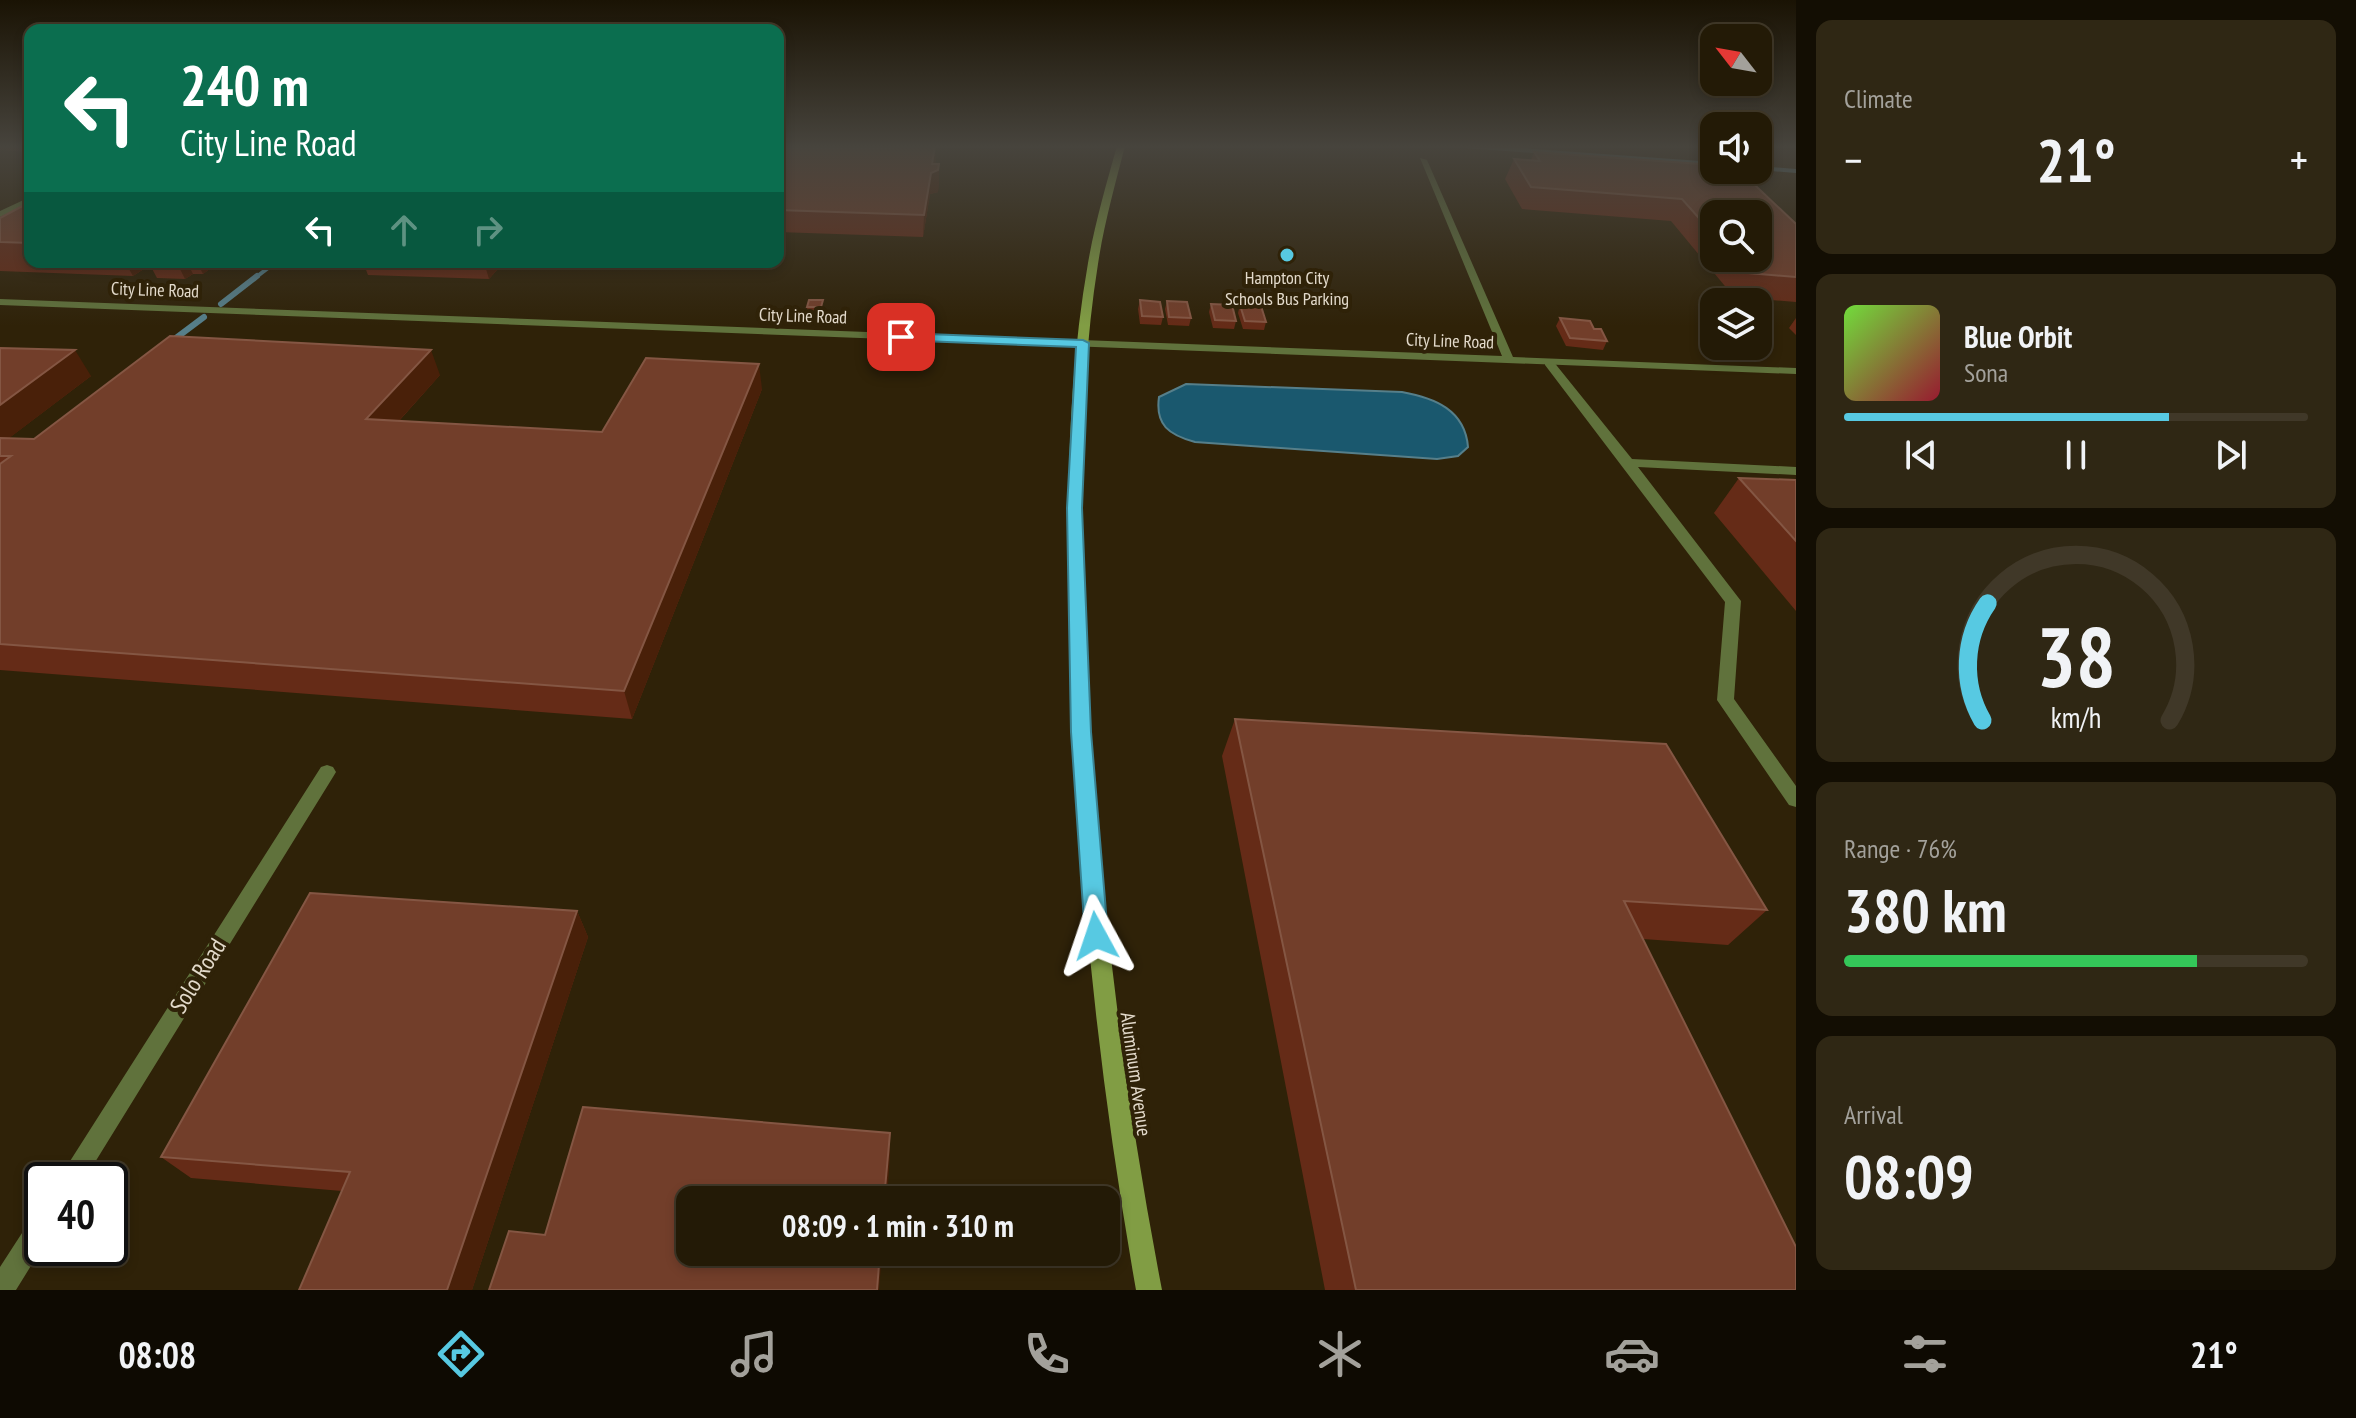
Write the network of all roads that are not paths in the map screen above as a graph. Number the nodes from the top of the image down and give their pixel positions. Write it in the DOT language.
graph roads {
  1 [pos="1104,206"];
  2 [pos="1443,206"];
  3 [pos="0,302"];
  4 [pos="1083,343"];
  5 [pos="1510,362"];
  6 [pos="1549,363"];
  7 [pos="1796,371"];
  8 [pos="1628,463"];
  9 [pos="1796,471"];
  10 [pos="327,772"];
  11 [pos="1796,800"];
  12 [pos="81,1162"];
  13 [pos="24,1254"];
  14 [pos="1,1290"];
  15 [pos="1149,1290"];
  1 -- 4 [label="street, Aluminum Avenue"];
  2 -- 5 [label="street"];
  3 -- 4 [label="street, City Line Road"];
  4 -- 5 [label="street, City Line Road"];
  4 -- 15 [label="street, Aluminum Avenue"];
  5 -- 6 [label="street, City Line Road"];
  6 -- 7 [label="street, City Line Road"];
  6 -- 8 [label="street"];
  8 -- 9 [label="street"];
  8 -- 11 [label="street"];
  10 -- 12 [label="street, Solo Road"];
  13 -- 14 [label="street"];
}
